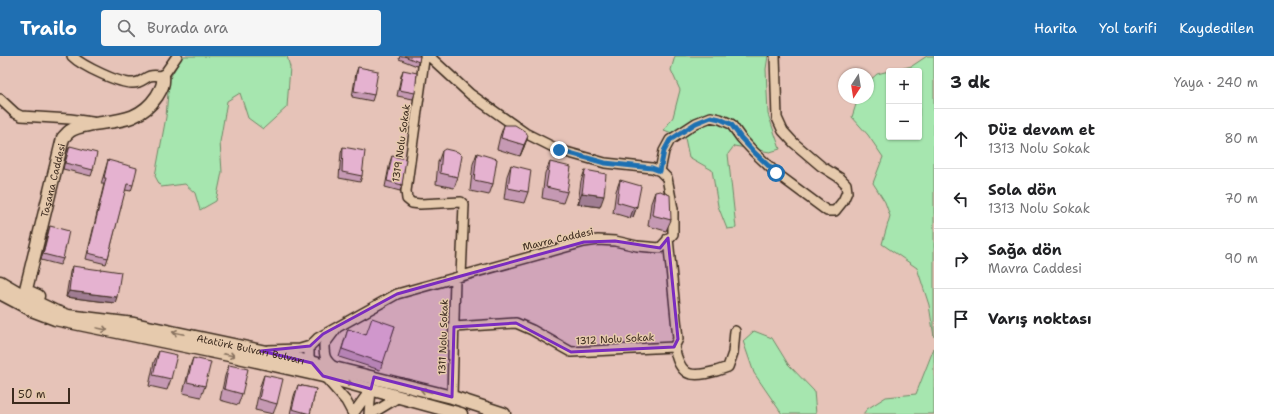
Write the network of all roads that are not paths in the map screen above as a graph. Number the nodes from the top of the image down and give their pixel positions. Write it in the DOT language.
graph roads {
  1 [pos="72,56"];
  2 [pos="177,56"];
  3 [pos="425,56"];
  4 [pos="429,56"];
  5 [pos="775,56"];
  6 [pos="163,76"];
  7 [pos="0,99"];
  8 [pos="100,123"];
  9 [pos="660,171"];
  10 [pos="668,238"];
  11 [pos="458,277"];
  12 [pos="0,282"];
  13 [pos="0,293"];
  14 [pos="79,317"];
  15 [pos="339,325"];
  16 [pos="454,327"];
  17 [pos="735,331"];
  18 [pos="310,346"];
  19 [pos="674,347"];
  20 [pos="261,351"];
  21 [pos="312,363"];
  22 [pos="335,368"];
  23 [pos="323,376"];
  24 [pos="372,383"];
  25 [pos="399,397"];
  26 [pos="452,397"];
  27 [pos="353,414"];
  28 [pos="370,414"];
  29 [pos="461,414"];
  30 [pos="504,414"];
  1 -- 6 [label="street"];
  2 -- 6 [label="street, Taşana Caddesi"];
  3 -- 11 [label="street, 1319 Nolu Sokak"];
  4 -- 9 [label="street"];
  5 -- 9 [label="street"];
  6 -- 8 [label="street, Taşana Caddesi"];
  7 -- 8 [label="street"];
  8 -- 14 [label="street, Taşana Caddesi"];
  9 -- 10 [label="street"];
  10 -- 11 [label="street, Mavra Caddesi"];
  10 -- 19 [label="street"];
  11 -- 15 [label="street, Mavra Caddesi"];
  11 -- 16 [label="street, 1311 Nolu Sokak"];
  12 -- 14 [label="street, Atatürk Bulvarı Bulvarı"];
  13 -- 23 [label="street, Atatürk Bulvarı Bulvarı, one-way"];
  20 -- 14 [label="street, Atatürk Bulvarı Bulvarı, one-way"];
  15 -- 18 [label="street, Mavra Caddesi"];
  15 -- 22 [label="street, Mavra Caddesi"];
  16 -- 19 [label="street, 1312 Nolu Sokak"];
  16 -- 26 [label="street, 1311 Nolu Sokak"];
  17 -- 19 [label="street"];
  18 -- 20 [label="street"];
  18 -- 21 [label="street"];
  20 -- 21 [label="street, Atatürk Bulvarı Bulvarı"];
  21 -- 22 [label="street, Atatürk Bulvarı Bulvarı"];
  21 -- 23 [label="street"];
  22 -- 24 [label="street, Atatürk Bulvarı Bulvarı"];
  23 -- 24 [label="street, Atatürk Bulvarı Bulvarı, one-way"];
  23 -- 27 [label="street"];
  24 -- 25 [label="street, Atatürk Bulvarı Bulvarı"];
  26 -- 24 [label="street, Atatürk Bulvarı Bulvarı, one-way"];
  24 -- 27 [label="street"];
  24 -- 28 [label="street"];
  25 -- 28 [label="street"];
  25 -- 29 [label="street, Atatürk Bulvarı Bulvarı"];
  26 -- 30 [label="street, Atatürk Bulvarı Bulvarı"];
}
